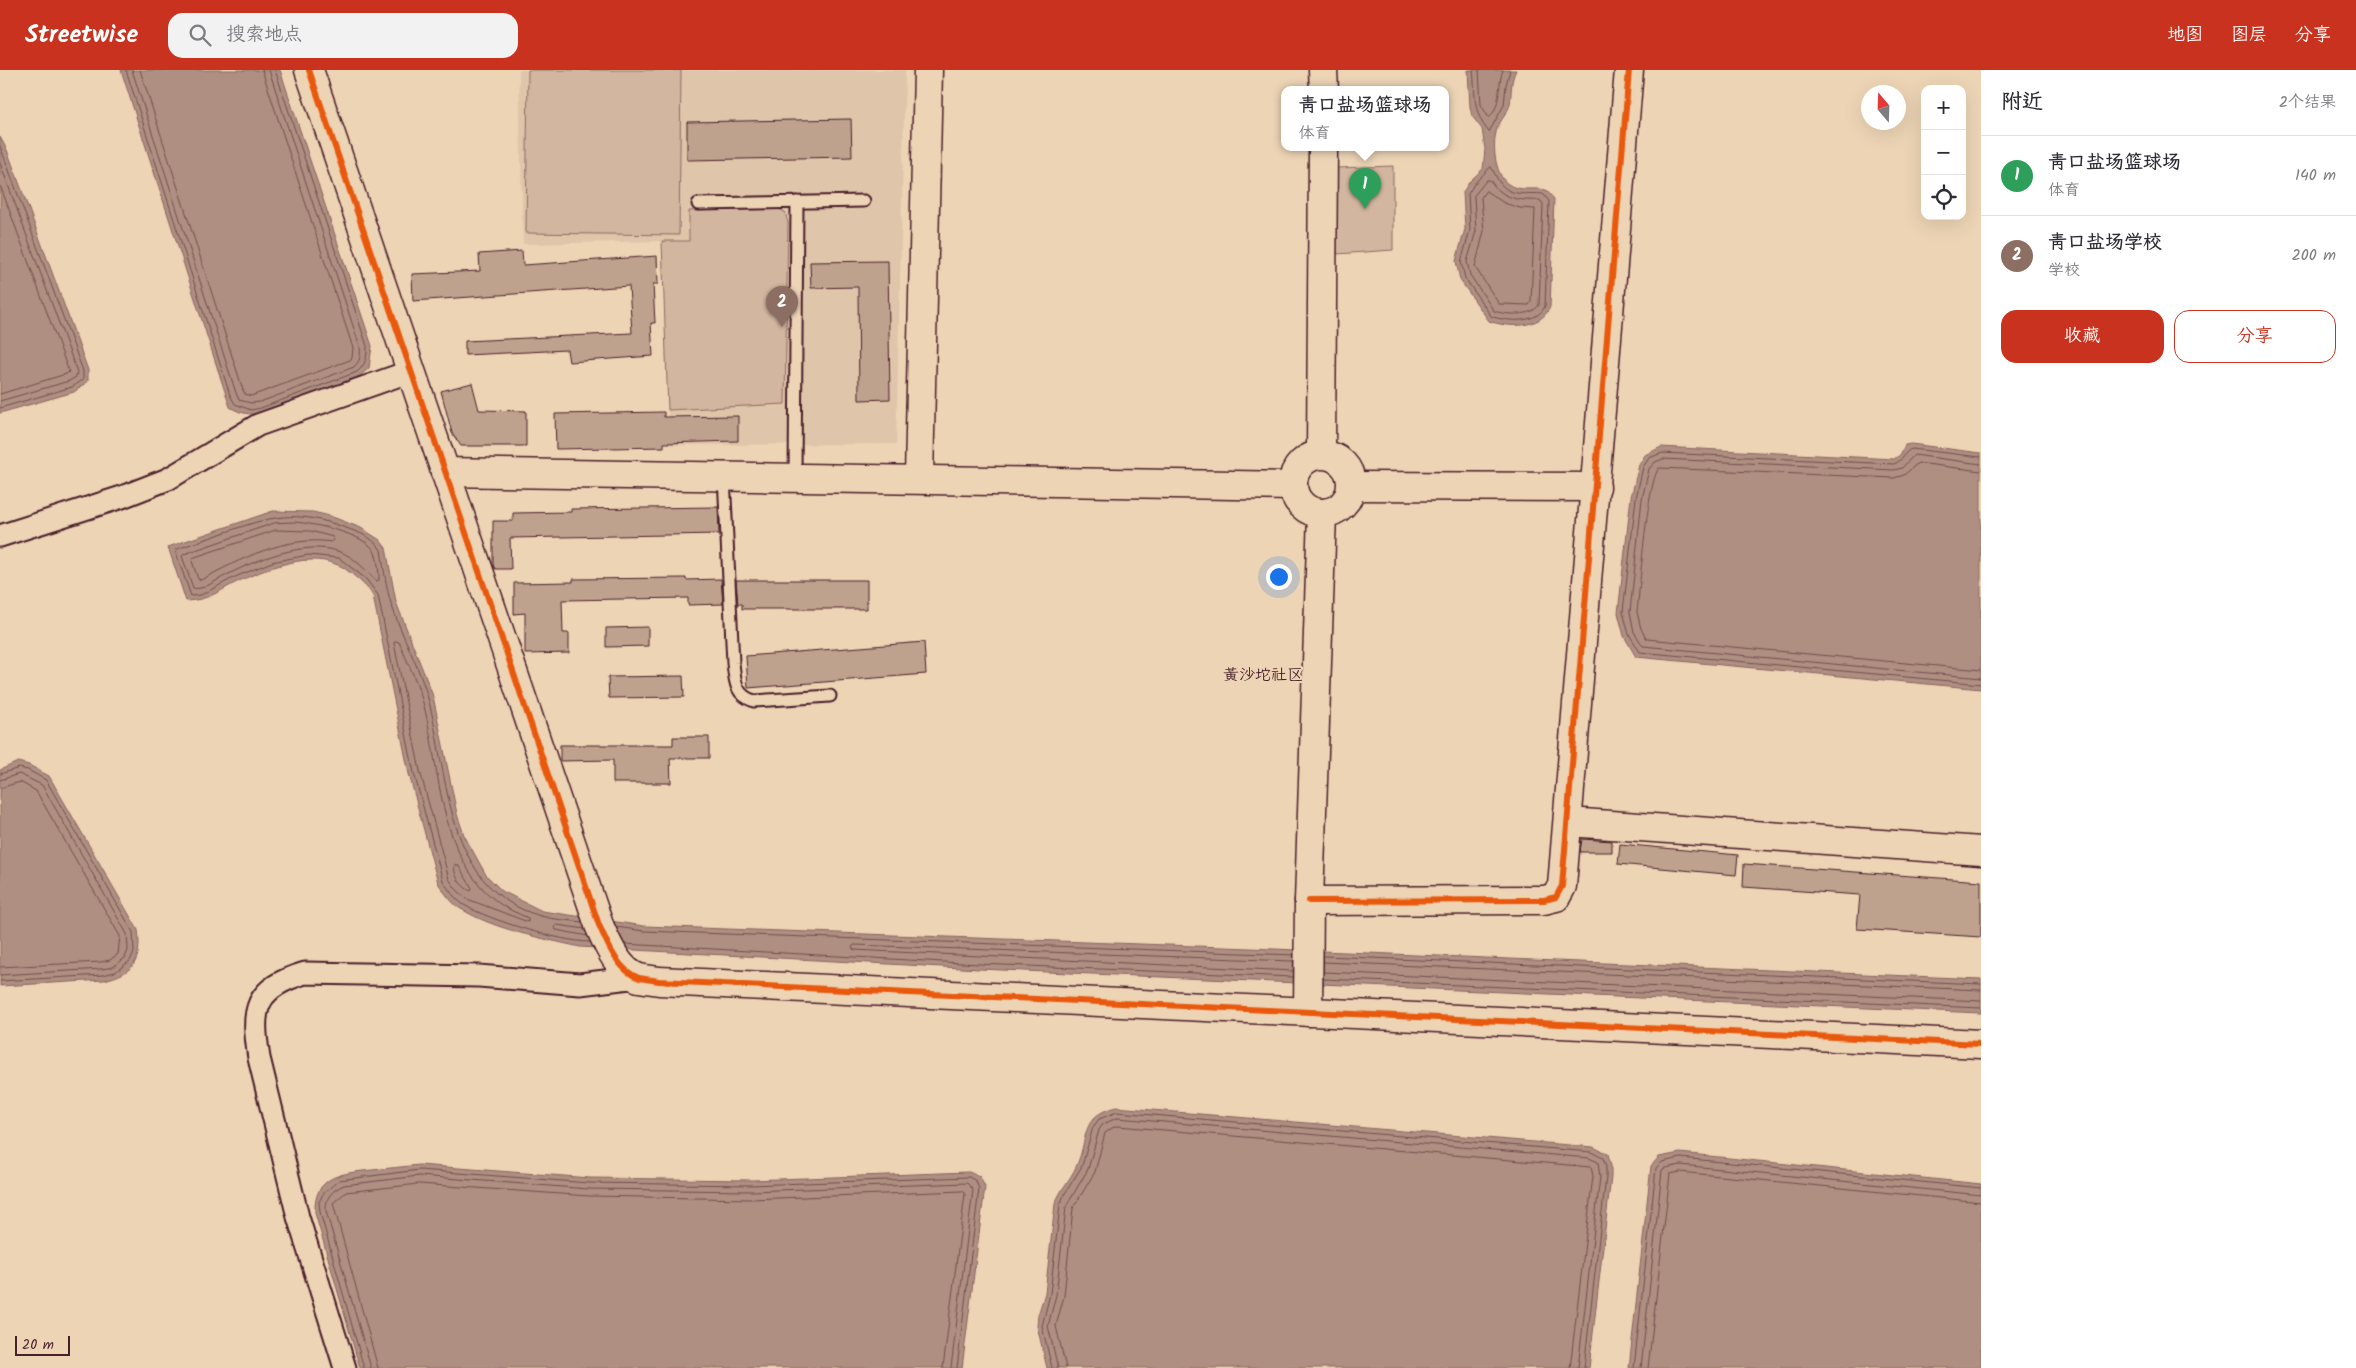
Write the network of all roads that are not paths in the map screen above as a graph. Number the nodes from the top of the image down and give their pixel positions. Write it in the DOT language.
graph roads {
  1 [pos="309,70"];
  2 [pos="928,70"];
  3 [pos="1323,70"];
  4 [pos="1629,70"];
  5 [pos="1324,86"];
  6 [pos="1324,151"];
  7 [pos="864,201"];
  8 [pos="797,202"];
  9 [pos="698,204"];
  10 [pos="411,371"];
  11 [pos="1322,454"];
  12 [pos="445,472"];
  13 [pos="724,476"];
  14 [pos="795,476"];
  15 [pos="919,478"];
  16 [pos="1293,486"];
  17 [pos="1352,486"];
  18 [pos="1596,487"];
  19 [pos="1322,513"];
  20 [pos="0,536"];
  21 [pos="830,696"];
  22 [pos="1568,822"];
  23 [pos="1981,851"];
  24 [pos="1309,901"];
  25 [pos="638,977"];
  26 [pos="1308,1012"];
  27 [pos="1981,1044"];
  28 [pos="345,1368"];
  1 -- 10 [label="street"];
  2 -- 15 [label="street"];
  3 -- 5 [label="street"];
  4 -- 18 [label="street"];
  6 -- 11 [label="street"];
  7 -- 8 [label="lane"];
  8 -- 9 [label="lane"];
  8 -- 14 [label="lane"];
  10 -- 12 [label="street"];
  10 -- 20 [label="street"];
  11 -- 16 [label="street"];
  11 -- 17 [label="street"];
  12 -- 13 [label="street"];
  12 -- 25 [label="street"];
  13 -- 14 [label="street"];
  13 -- 21 [label="lane"];
  14 -- 15 [label="street"];
  15 -- 16 [label="street"];
  16 -- 19 [label="street"];
  17 -- 18 [label="street"];
  17 -- 19 [label="street"];
  18 -- 22 [label="street"];
  19 -- 24 [label="street"];
  22 -- 23 [label="street"];
  22 -- 24 [label="street"];
  24 -- 26 [label="street"];
  25 -- 26 [label="street"];
  25 -- 28 [label="street"];
  26 -- 27 [label="street"];
}
